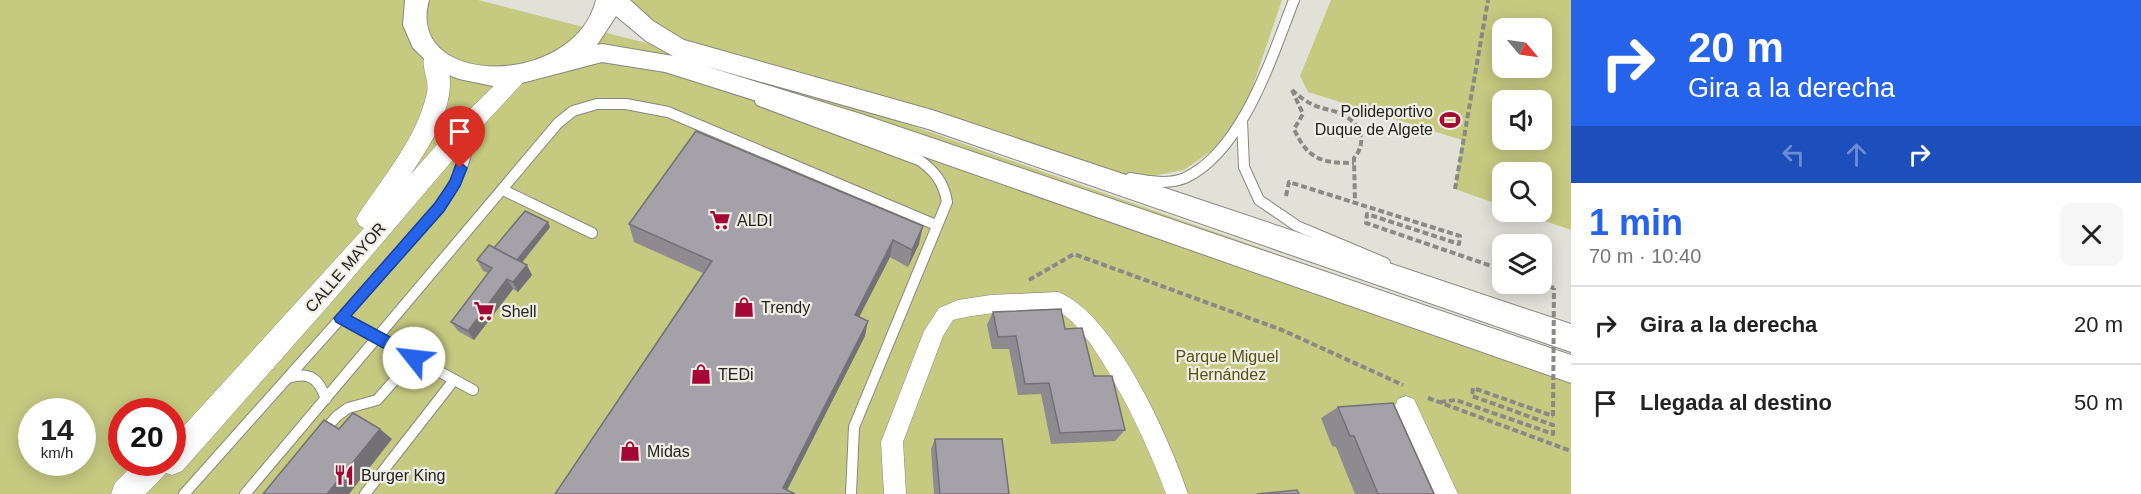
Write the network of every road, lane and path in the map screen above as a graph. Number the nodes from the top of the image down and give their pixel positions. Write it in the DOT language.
graph roads {
  1 [pos="608,0"];
  2 [pos="616,0"];
  3 [pos="1294,0"];
  4 [pos="1488,0"];
  5 [pos="415,1"];
  6 [pos="665,43"];
  7 [pos="434,58"];
  8 [pos="551,65"];
  9 [pos="694,72"];
  10 [pos="519,75"];
  11 [pos="1242,120"];
  12 [pos="852,121"];
  13 [pos="466,128"];
  14 [pos="1354,163"];
  15 [pos="1067,166"];
  16 [pos="1455,189"];
  17 [pos="503,190"];
  18 [pos="1354,202"];
  19 [pos="1290,203"];
  20 [pos="936,225"];
  21 [pos="592,233"];
  22 [pos="1492,266"];
  23 [pos="1552,287"];
  24 [pos="1008,303"];
  25 [pos="1551,310"];
  26 [pos="1561,313"];
  27 [pos="341,318"];
  28 [pos="1518,320"];
  29 [pos="378,338"];
  30 [pos="1571,338"];
  31 [pos="414,358"];
  32 [pos="1571,369"];
  33 [pos="287,378"];
  34 [pos="454,380"];
  35 [pos="473,390"];
  36 [pos="1407,397"];
  37 [pos="1427,397"];
  38 [pos="326,399"];
  39 [pos="1437,402"];
  40 [pos="186,428"];
  41 [pos="315,442"];
  42 [pos="186,445"];
  43 [pos="1571,451"];
  44 [pos="143,476"];
  45 [pos="158,476"];
  46 [pos="126,494"];
  47 [pos="142,494"];
  48 [pos="184,494"];
  49 [pos="245,494"];
  50 [pos="365,494"];
  51 [pos="851,494"];
  52 [pos="895,494"];
  53 [pos="1177,494"];
  54 [pos="1448,494"];
  1 -- 8 [label="main road"];
  2 -- 6 [label="main road"];
  3 -- 11 [label="lane"];
  4 -- 16 [label="path"];
  5 -- 7 [label="main road"];
  6 -- 12 [label="main road"];
  6 -- 15 [label="main road"];
  7 -- 10 [label="main road"];
  7 -- 40 [label="street, CALLE MAYOR"];
  8 -- 9 [label="main road"];
  8 -- 10 [label="main road"];
  9 -- 12 [label="main road"];
  9 -- 20 [label="lane"];
  10 -- 13 [label="street, CALLE MAYOR"];
  11 -- 15 [label="lane"];
  11 -- 28 [label="lane"];
  12 -- 32 [label="main road"];
  13 -- 27 [label="lane"];
  13 -- 42 [label="street, CALLE MAYOR"];
  14 -- 14 [label="path"];
  14 -- 18 [label="path"];
  15 -- 28 [label="main road"];
  17 -- 20 [label="lane"];
  17 -- 21 [label="lane"];
  17 -- 29 [label="lane"];
  18 -- 19 [label="path"];
  18 -- 22 [label="path"];
  20 -- 51 [label="lane"];
  23 -- 39 [label="path, bridge"];
  24 -- 36 [label="path"];
  24 -- 52 [label="street"];
  24 -- 53 [label="street"];
  25 -- 26 [label="path"];
  27 -- 29 [label="lane"];
  27 -- 33 [label="lane"];
  28 -- 30 [label="main road"];
  29 -- 31 [label="lane"];
  29 -- 38 [label="lane"];
  31 -- 34 [label="lane"];
  31 -- 41 [label="lane"];
  33 -- 38 [label="lane"];
  33 -- 48 [label="lane"];
  34 -- 35 [label="lane"];
  34 -- 50 [label="lane"];
  36 -- 39 [label="path"];
  36 -- 54 [label="street"];
  37 -- 39 [label="path"];
  38 -- 49 [label="lane"];
  39 -- 43 [label="path"];
  44 -- 46 [label="street"];
  45 -- 47 [label="street, CALLE MAYOR"];
}
